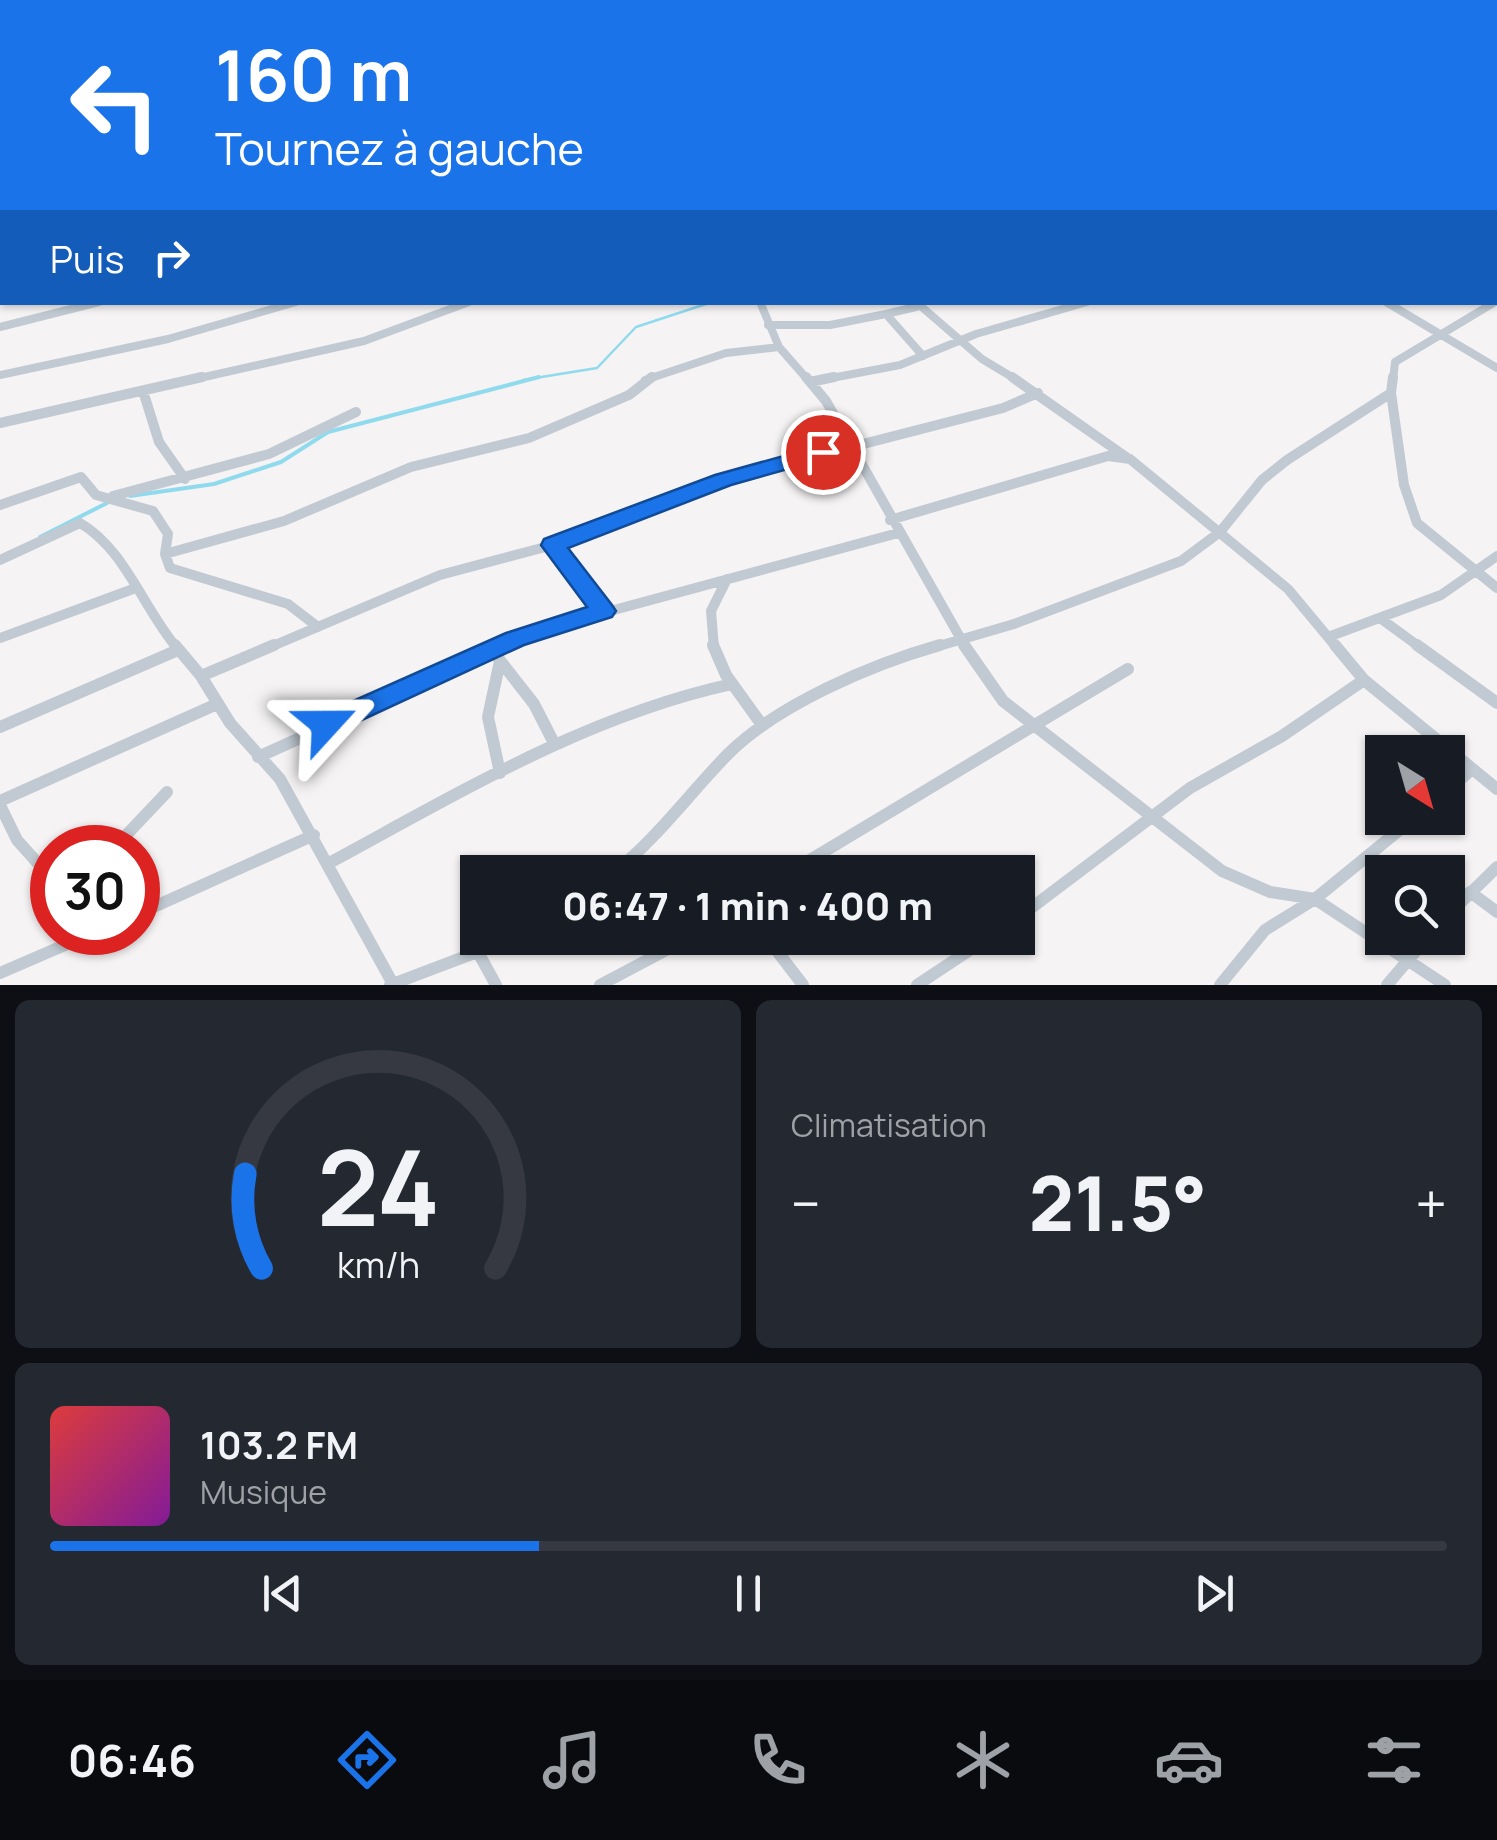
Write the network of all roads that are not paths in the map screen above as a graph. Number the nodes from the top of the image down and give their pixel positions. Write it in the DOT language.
graph roads {
  1 [pos="87,305"];
  2 [pos="286,305"];
  3 [pos="461,305"];
  4 [pos="761,305"];
  5 [pos="915,305"];
  6 [pos="919,305"];
  7 [pos="1077,305"];
  8 [pos="1391,305"];
  9 [pos="1491,305"];
  10 [pos="886,314"];
  11 [pos="768,325"];
  12 [pos="0,327"];
  13 [pos="1439,334"];
  14 [pos="961,340"];
  15 [pos="779,346"];
  16 [pos="923,356"];
  17 [pos="1497,368"];
  18 [pos="0,375"];
  19 [pos="810,382"];
  20 [pos="142,391"];
  21 [pos="1038,392"];
  22 [pos="1391,393"];
  23 [pos="356,412"];
  24 [pos="0,423"];
  25 [pos="850,444"];
  26 [pos="1130,459"];
  27 [pos="186,479"];
  28 [pos="112,496"];
  29 [pos="0,505"];
  30 [pos="890,520"];
  31 [pos="1220,532"];
  32 [pos="898,533"];
  33 [pos="553,545"];
  34 [pos="165,554"];
  35 [pos="1497,556"];
  36 [pos="0,560"];
  37 [pos="1475,570"];
  38 [pos="726,579"];
  39 [pos="1497,588"];
  40 [pos="133,589"];
  41 [pos="604,611"];
  42 [pos="1380,618"];
  43 [pos="318,628"];
  44 [pos="961,637"];
  45 [pos="1328,637"];
  46 [pos="0,638"];
  47 [pos="178,650"];
  48 [pos="497,655"];
  49 [pos="1128,669"];
  50 [pos="201,676"];
  51 [pos="1364,680"];
  52 [pos="732,684"];
  53 [pos="1497,703"];
  54 [pos="218,704"];
  55 [pos="762,725"];
  56 [pos="1032,725"];
  57 [pos="0,727"];
  58 [pos="555,745"];
  59 [pos="258,756"];
  60 [pos="1470,771"];
  61 [pos="500,774"];
  62 [pos="1465,775"];
  63 [pos="1497,789"];
  64 [pos="166,792"];
  65 [pos="0,803"];
  66 [pos="1152,817"];
  67 [pos="135,825"];
  68 [pos="5,833"];
  69 [pos="314,834"];
  70 [pos="1393,835"];
  71 [pos="636,855"];
  72 [pos="818,855"];
  73 [pos="30,857"];
  74 [pos="329,863"];
  75 [pos="1497,866"];
  76 [pos="1470,892"];
  77 [pos="1465,897"];
  78 [pos="1315,899"];
  79 [pos="160,904"];
  80 [pos="1035,905"];
  81 [pos="1497,912"];
  82 [pos="40,955"];
  83 [pos="476,955"];
  84 [pos="480,955"];
  85 [pos="657,955"];
  86 [pos="780,955"];
  87 [pos="962,955"];
  88 [pos="1412,955"];
  89 [pos="1408,960"];
  90 [pos="0,972"];
  91 [pos="392,984"];
  92 [pos="496,985"];
  93 [pos="600,985"];
  94 [pos="802,985"];
  95 [pos="917,985"];
  96 [pos="1220,985"];
  97 [pos="1387,985"];
  98 [pos="1445,985"];
  1 -- 12 [label="street"];
  2 -- 18 [label="street"];
  3 -- 20 [label="street"];
  4 -- 11 [label="street"];
  5 -- 10 [label="street"];
  6 -- 14 [label="street"];
  7 -- 14 [label="street"];
  8 -- 13 [label="street"];
  9 -- 13 [label="street"];
  10 -- 11 [label="street"];
  10 -- 16 [label="street"];
  11 -- 15 [label="street"];
  13 -- 17 [label="street"];
  13 -- 22 [label="street"];
  14 -- 16 [label="street"];
  14 -- 21 [label="street"];
  15 -- 19 [label="street"];
  15 -- 34 [label="street"];
  16 -- 19 [label="street"];
  19 -- 25 [label="street"];
  20 -- 24 [label="street"];
  20 -- 27 [label="street"];
  21 -- 25 [label="street"];
  21 -- 26 [label="street"];
  22 -- 31 [label="street"];
  22 -- 37 [label="street"];
  23 -- 27 [label="street"];
  25 -- 30 [label="street"];
  25 -- 33 [label="street"];
  26 -- 30 [label="street"];
  26 -- 31 [label="street"];
  27 -- 28 [label="street"];
  28 -- 29 [label="street"];
  28 -- 34 [label="street"];
  30 -- 32 [label="street"];
  31 -- 44 [label="street"];
  31 -- 45 [label="street"];
  32 -- 38 [label="street"];
  32 -- 44 [label="street"];
  33 -- 41 [label="street"];
  33 -- 43 [label="street"];
  34 -- 43 [label="street"];
  35 -- 37 [label="street"];
  36 -- 40 [label="street"];
  37 -- 39 [label="street"];
  37 -- 42 [label="street"];
  38 -- 41 [label="street"];
  38 -- 52 [label="street"];
  40 -- 46 [label="street"];
  40 -- 47 [label="street"];
  41 -- 48 [label="street"];
  42 -- 45 [label="street"];
  42 -- 53 [label="street"];
  43 -- 50 [label="street"];
  44 -- 55 [label="street"];
  44 -- 56 [label="street"];
  45 -- 51 [label="street"];
  47 -- 50 [label="street"];
  47 -- 57 [label="street"];
  48 -- 58 [label="street"];
  48 -- 59 [label="street"];
  48 -- 61 [label="street"];
  49 -- 56 [label="street"];
  50 -- 54 [label="street"];
  51 -- 60 [label="street"];
  51 -- 66 [label="street"];
  52 -- 55 [label="street"];
  52 -- 58 [label="street"];
  54 -- 59 [label="street"];
  54 -- 65 [label="street"];
  55 -- 71 [label="street"];
  56 -- 66 [label="street"];
  56 -- 72 [label="street"];
  58 -- 61 [label="street"];
  59 -- 69 [label="street"];
  60 -- 62 [label="street"];
  60 -- 63 [label="street"];
  61 -- 74 [label="street"];
  64 -- 67 [label="street"];
  65 -- 68 [label="street"];
  66 -- 78 [label="street"];
  66 -- 80 [label="street"];
  68 -- 73 [label="street"];
  69 -- 74 [label="street"];
  69 -- 79 [label="street"];
  70 -- 78 [label="street"];
  74 -- 91 [label="street"];
  75 -- 76 [label="street"];
  76 -- 77 [label="street"];
  76 -- 81 [label="street"];
  78 -- 89 [label="street"];
  78 -- 96 [label="street"];
  82 -- 90 [label="street"];
  83 -- 91 [label="street"];
  84 -- 92 [label="street"];
  85 -- 93 [label="street"];
  86 -- 94 [label="street"];
  87 -- 95 [label="street"];
  88 -- 89 [label="street"];
  89 -- 97 [label="street"];
  89 -- 98 [label="street"];
}
